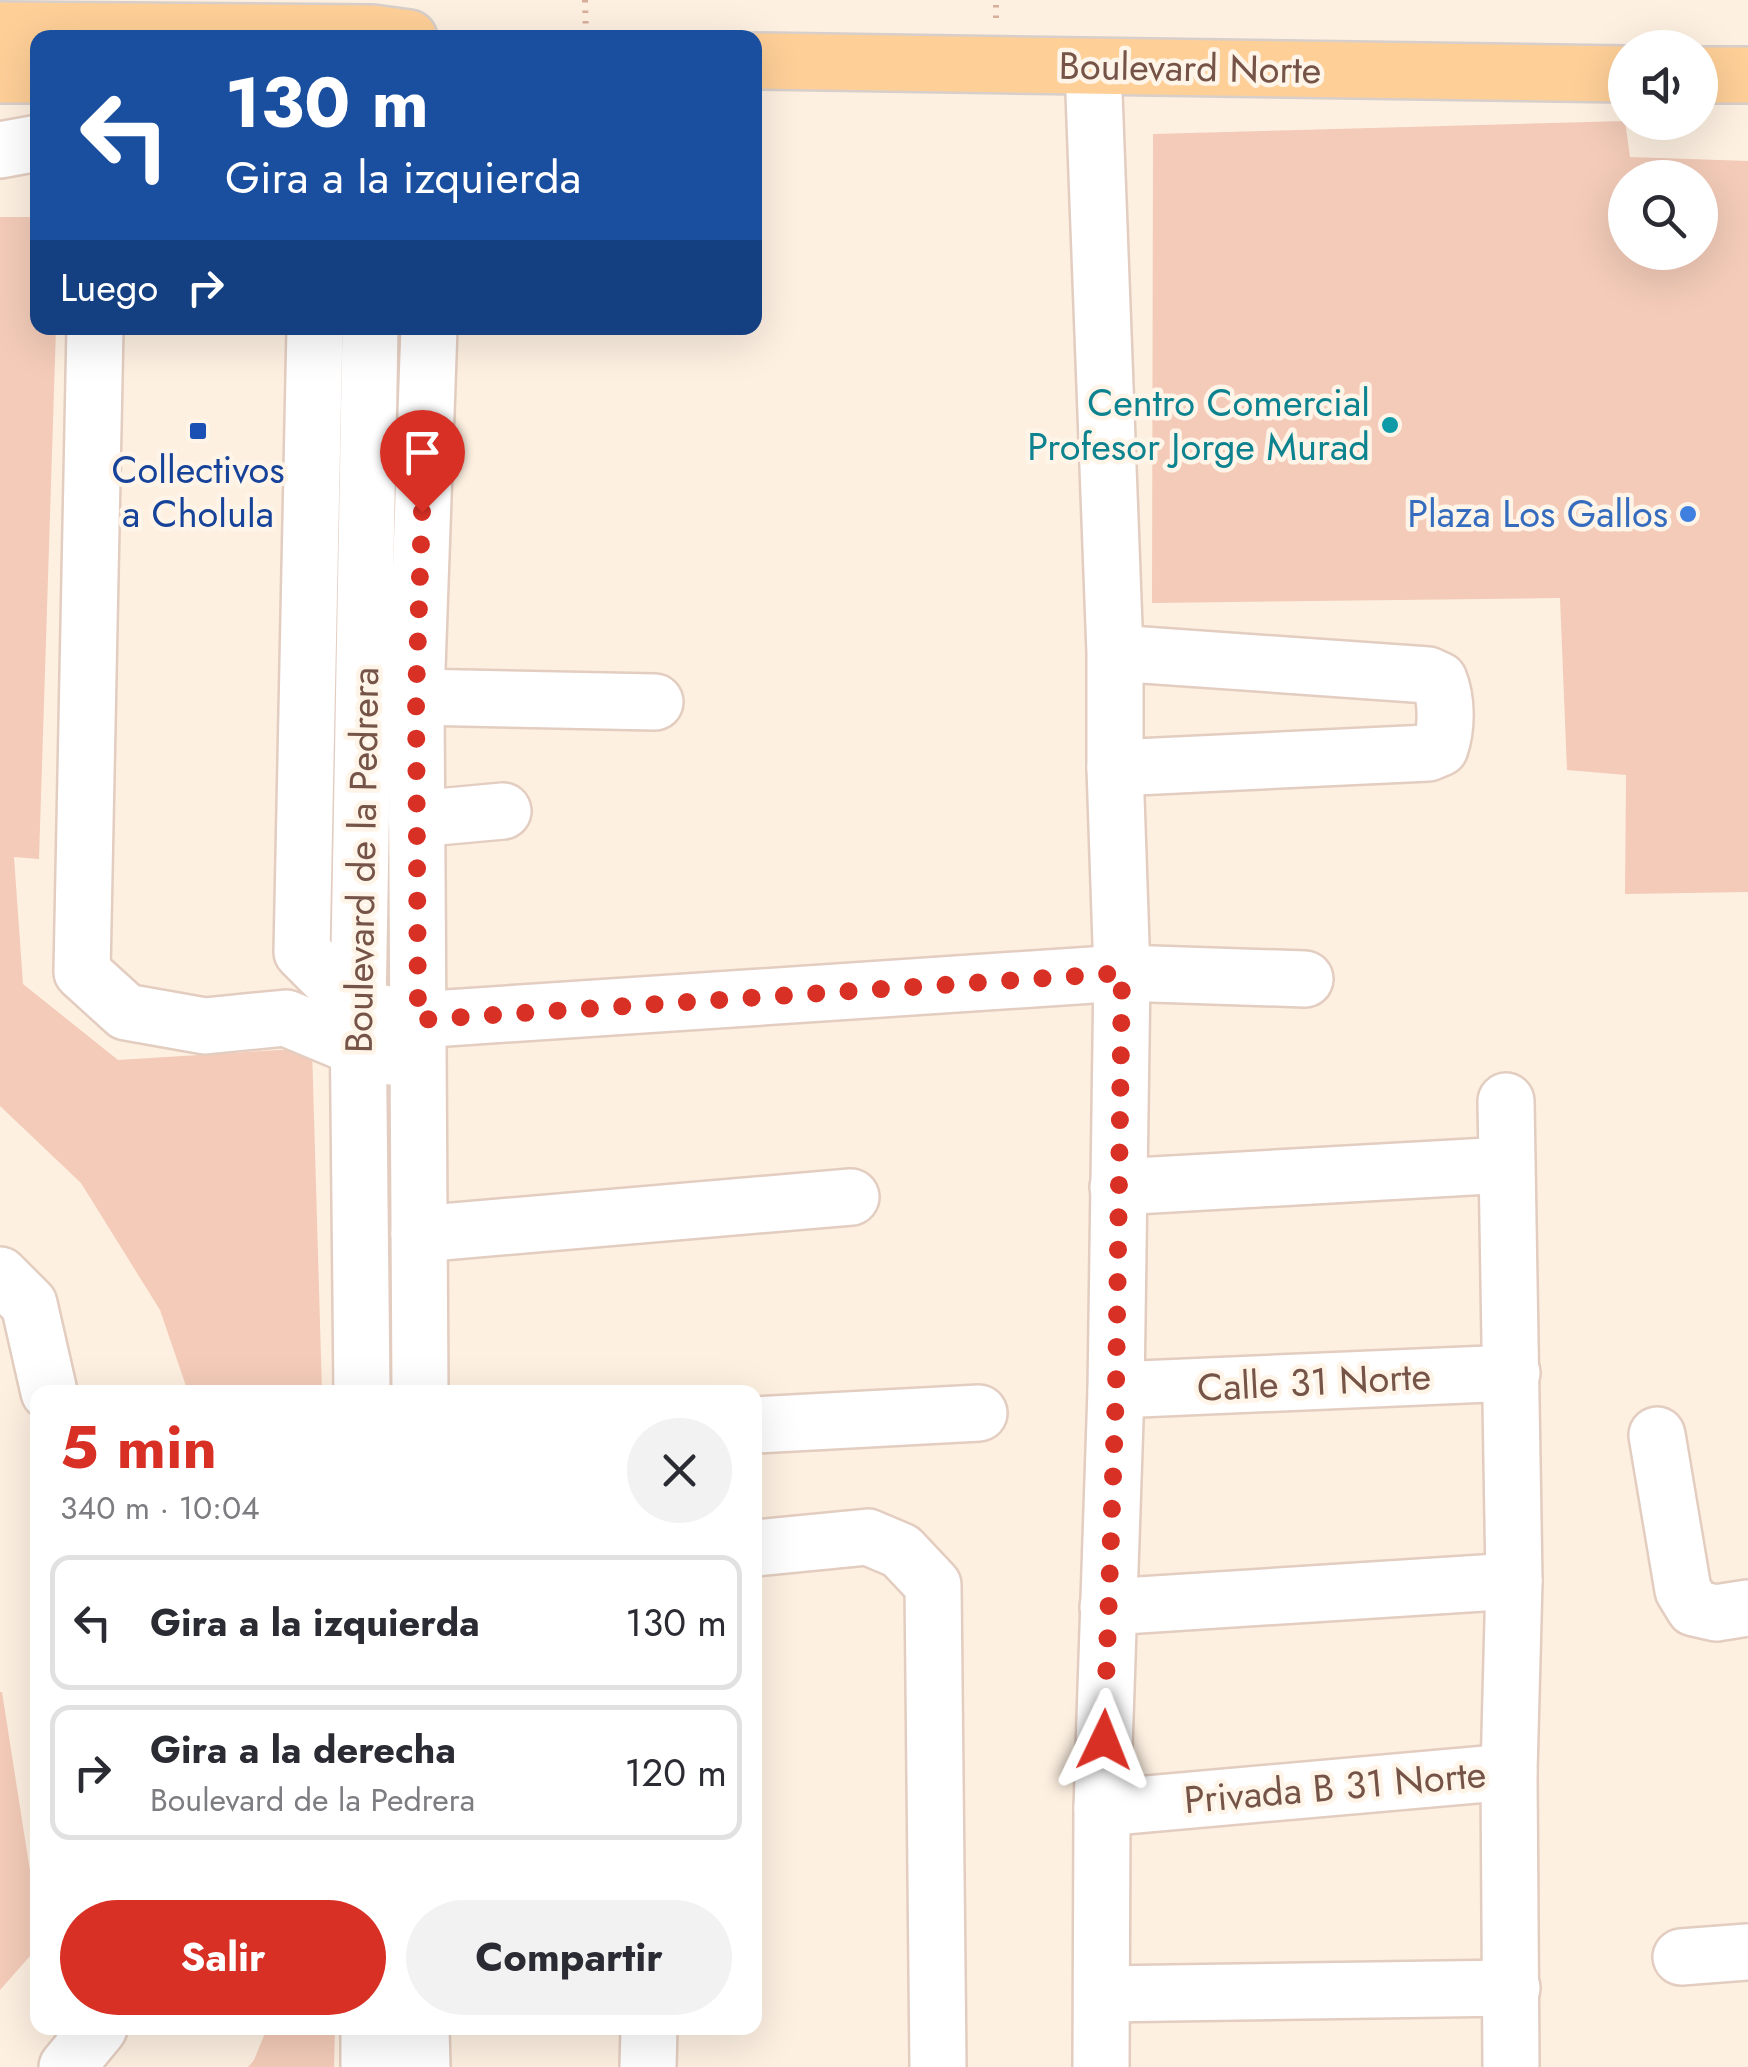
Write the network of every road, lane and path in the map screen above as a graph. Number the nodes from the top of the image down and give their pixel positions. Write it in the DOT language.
graph roads {
  1 [pos="585,0"];
  2 [pos="0,30"];
  3 [pos="30,30"];
  4 [pos="586,30"];
  5 [pos="762,61"];
  6 [pos="1093,67"];
  7 [pos="1608,74"];
  8 [pos="0,75"];
  9 [pos="30,75"];
  10 [pos="1718,75"];
  11 [pos="1748,76"];
  12 [pos="30,144"];
  13 [pos="0,150"];
  14 [pos="30,168"];
  15 [pos="0,169"];
  16 [pos="96,335"];
  17 [pos="315,335"];
  18 [pos="370,335"];
  19 [pos="429,335"];
  20 [pos="1115,653"];
  21 [pos="416,696"];
  22 [pos="654,702"];
  23 [pos="1114,768"];
  24 [pos="502,811"];
  25 [pos="416,818"];
  26 [pos="1122,973"];
  27 [pos="1305,979"];
  28 [pos="358,1028"];
  29 [pos="418,1042"];
  30 [pos="1506,1101"];
  31 [pos="1506,1166"];
  32 [pos="1118,1187"];
  33 [pos="851,1196"];
  34 [pos="419,1234"];
  35 [pos="0,1275"];
  36 [pos="1512,1373"];
  37 [pos="48,1385"];
  38 [pos="362,1385"];
  39 [pos="420,1385"];
  40 [pos="1116,1390"];
  41 [pos="978,1413"];
  42 [pos="762,1426"];
  43 [pos="1657,1434"];
  44 [pos="762,1547"];
  45 [pos="1514,1581"];
  46 [pos="1108,1607"];
  47 [pos="1748,1608"];
  48 [pos="1509,1772"];
  49 [pos="1102,1808"];
  50 [pos="1748,1952"];
  51 [pos="1681,1956"];
  52 [pos="1512,1988"];
  53 [pos="1102,1994"];
  54 [pos="93,2035"];
  55 [pos="369,2035"];
  56 [pos="422,2035"];
  57 [pos="649,2035"];
  58 [pos="67,2067"];
  59 [pos="369,2067"];
  60 [pos="422,2067"];
  61 [pos="648,2067"];
  62 [pos="938,2067"];
  63 [pos="1101,2067"];
  64 [pos="1511,2067"];
  1 -- 4 [label="path"];
  2 -- 3 [label="main road"];
  5 -- 6 [label="main road, Boulevard Norte"];
  6 -- 7 [label="main road, Boulevard Norte"];
  6 -- 20 [label="street"];
  8 -- 9 [label="main road"];
  10 -- 11 [label="main road"];
  12 -- 13 [label="street"];
  14 -- 15 [label="street"];
  16 -- 28 [label="street"];
  17 -- 28 [label="street"];
  18 -- 28 [label="street, Boulevard de la Pedrera"];
  19 -- 21 [label="street, Boulevard de la Pedrera"];
  20 -- 23 [label="street"];
  20 -- 23 [label="street"];
  21 -- 22 [label="street"];
  21 -- 25 [label="street, Boulevard de la Pedrera"];
  23 -- 26 [label="street"];
  24 -- 25 [label="street"];
  25 -- 29 [label="street, Boulevard de la Pedrera"];
  26 -- 27 [label="street"];
  26 -- 29 [label="street"];
  26 -- 32 [label="street"];
  28 -- 29 [label="street"];
  28 -- 38 [label="street, Boulevard de la Pedrera"];
  29 -- 34 [label="street, Boulevard de la Pedrera"];
  30 -- 31 [label="street"];
  31 -- 32 [label="street"];
  31 -- 36 [label="street"];
  32 -- 40 [label="street"];
  33 -- 34 [label="street"];
  34 -- 39 [label="street, Boulevard de la Pedrera"];
  35 -- 37 [label="street"];
  36 -- 40 [label="street, Calle 31 Norte"];
  36 -- 45 [label="street"];
  40 -- 46 [label="street"];
  41 -- 42 [label="street"];
  43 -- 47 [label="street"];
  44 -- 62 [label="street"];
  45 -- 46 [label="street"];
  45 -- 48 [label="street"];
  46 -- 49 [label="street"];
  48 -- 49 [label="street, Privada B 31 Norte"];
  48 -- 52 [label="street"];
  49 -- 53 [label="street"];
  50 -- 51 [label="street"];
  52 -- 53 [label="street"];
  52 -- 64 [label="street"];
  53 -- 63 [label="street"];
  54 -- 58 [label="street"];
  55 -- 59 [label="street"];
  56 -- 60 [label="street"];
  57 -- 61 [label="street"];
}
